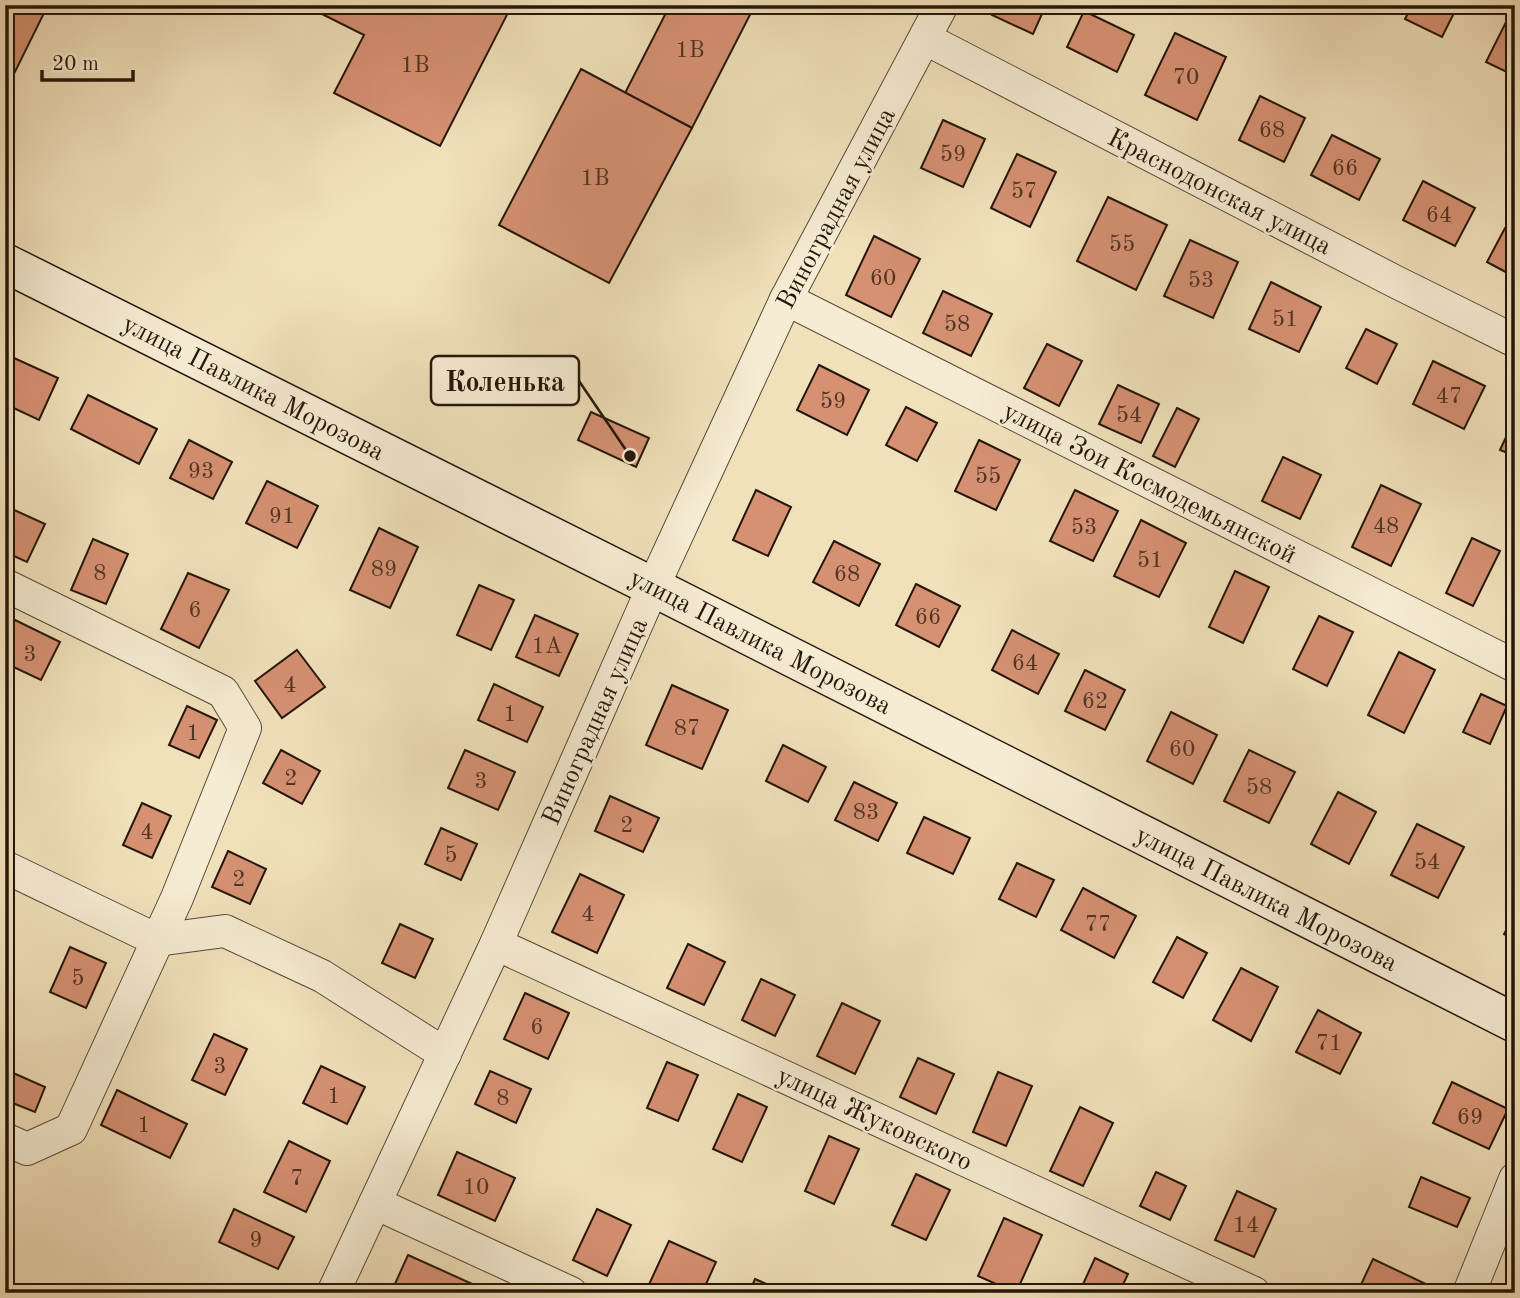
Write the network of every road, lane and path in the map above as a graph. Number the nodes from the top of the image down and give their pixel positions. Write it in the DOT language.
graph roads {
  1 [pos="942,5"];
  2 [pos="926,38"];
  3 [pos="5,263"];
  4 [pos="786,299"];
  5 [pos="1515,341"];
  6 [pos="5,585"];
  7 [pos="653,587"];
  8 [pos="1515,666"];
  9 [pos="5,867"];
  10 [pos="158,940"];
  11 [pos="496,944"];
  12 [pos="1515,1023"];
  13 [pos="445,1054"];
  14 [pos="5,1139"];
  15 [pos="1515,1179"];
  16 [pos="375,1203"];
  17 [pos="333,1293"];
  18 [pos="571,1293"];
  19 [pos="1254,1293"];
  20 [pos="1469,1293"];
  1 -- 2 [label="street, Виноградная улица"];
  2 -- 4 [label="street, Виноградная улица"];
  2 -- 5 [label="street, Краснодонская улица"];
  3 -- 7 [label="street, улица Павлика Морозова"];
  4 -- 7 [label="street, Виноградная улица"];
  4 -- 8 [label="street, улица Зои Космодемьянской"];
  6 -- 10 [label="street"];
  7 -- 11 [label="street, Виноградная улица"];
  7 -- 12 [label="street, улица Павлика Морозова"];
  9 -- 10 [label="street"];
  10 -- 13 [label="street"];
  10 -- 14 [label="street"];
  11 -- 13 [label="street, Виноградная улица"];
  11 -- 19 [label="street, улица Жуковского"];
  13 -- 16 [label="street, Виноградная улица"];
  15 -- 20 [label="street"];
  16 -- 17 [label="street, Виноградная улица"];
  16 -- 18 [label="street"];
}
